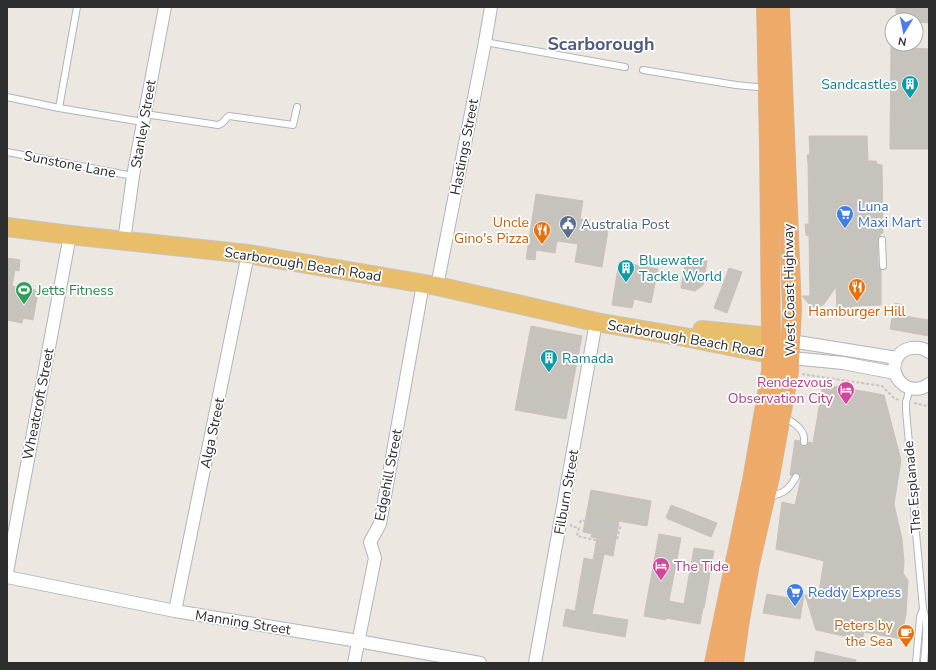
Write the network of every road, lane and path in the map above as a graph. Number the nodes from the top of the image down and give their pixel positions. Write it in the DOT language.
graph roads {
  1 [pos="77,7"];
  2 [pos="165,7"];
  3 [pos="491,7"];
  4 [pos="766,7"];
  5 [pos="780,7"];
  6 [pos="485,42"];
  7 [pos="625,67"];
  8 [pos="643,70"];
  9 [pos="768,88"];
  10 [pos="7,97"];
  11 [pos="297,107"];
  12 [pos="59,108"];
  13 [pos="144,118"];
  14 [pos="7,152"];
  15 [pos="134,176"];
  16 [pos="7,228"];
  17 [pos="70,235"];
  18 [pos="882,240"];
  19 [pos="124,241"];
  20 [pos="248,254"];
  21 [pos="883,266"];
  22 [pos="430,285"];
  23 [pos="596,322"];
  24 [pos="771,346"];
  25 [pos="929,352"];
  26 [pos="794,357"];
  27 [pos="897,358"];
  28 [pos="895,373"];
  29 [pos="929,384"];
  30 [pos="910,388"];
  31 [pos="906,402"];
  32 [pos="929,404"];
  33 [pos="782,415"];
  34 [pos="804,442"];
  35 [pos="796,477"];
  36 [pos="764,498"];
  37 [pos="580,523"];
  38 [pos="572,526"];
  39 [pos="601,539"];
  40 [pos="616,539"];
  41 [pos="7,572"];
  42 [pos="7,576"];
  43 [pos="923,609"];
  44 [pos="175,612"];
  45 [pos="358,641"];
  46 [pos="354,663"];
  47 [pos="480,663"];
  48 [pos="535,663"];
  49 [pos="714,663"];
  50 [pos="734,663"];
  51 [pos="916,663"];
  52 [pos="924,663"];
  1 -- 12 [label="lane"];
  2 -- 13 [label="street, Stanley Street"];
  3 -- 6 [label="street, Hastings Street"];
  4 -- 9 [label="highway, West Coast Highway"];
  5 -- 26 [label="highway, West Coast Highway"];
  6 -- 7 [label="lane"];
  6 -- 22 [label="street, Hastings Street"];
  8 -- 9 [label="lane"];
  9 -- 24 [label="highway, West Coast Highway"];
  10 -- 12 [label="lane"];
  11 -- 13 [label="lane"];
  12 -- 13 [label="lane"];
  13 -- 15 [label="street, Stanley Street"];
  14 -- 15 [label="lane, Sunstone Lane"];
  15 -- 19 [label="street, Stanley Street"];
  16 -- 17 [label="main road, Scarborough Beach Road"];
  17 -- 19 [label="main road, Scarborough Beach Road"];
  17 -- 41 [label="street, Wheatcroft Street"];
  18 -- 21 [label="lane"];
  19 -- 20 [label="main road, Scarborough Beach Road"];
  20 -- 22 [label="main road, Scarborough Beach Road"];
  20 -- 44 [label="street, Alga Street"];
  22 -- 23 [label="main road, Scarborough Beach Road"];
  22 -- 45 [label="street, Edgehill Street"];
  23 -- 24 [label="main road, Scarborough Beach Road"];
  23 -- 48 [label="street, Filburn Street"];
  24 -- 26 [label="main road, Scarborough Beach Road"];
  24 -- 49 [label="highway, West Coast Highway"];
  25 -- 27 [label="street"];
  26 -- 27 [label="street, Scarborough Beach Road"];
  26 -- 28 [label="street, Scarborough Beach Road"];
  26 -- 31 [label="path"];
  26 -- 33 [label="highway, West Coast Highway"];
  27 -- 28 [label="street"];
  28 -- 30 [label="street"];
  29 -- 30 [label="street"];
  30 -- 31 [label="lane, The Esplanade"];
  31 -- 32 [label="path"];
  31 -- 43 [label="lane, The Esplanade"];
  33 -- 34 [label="lane"];
  33 -- 36 [label="highway, West Coast Highway"];
  35 -- 36 [label="lane"];
  36 -- 50 [label="highway, West Coast Highway"];
  37 -- 40 [label="path"];
  38 -- 39 [label="path"];
  42 -- 44 [label="street, Manning Street"];
  43 -- 51 [label="lane, The Esplanade"];
  43 -- 52 [label="lane, The Esplanade"];
  44 -- 45 [label="street, Manning Street"];
  45 -- 46 [label="street, Edgehill Street"];
  45 -- 47 [label="street, Manning Street"];
}
